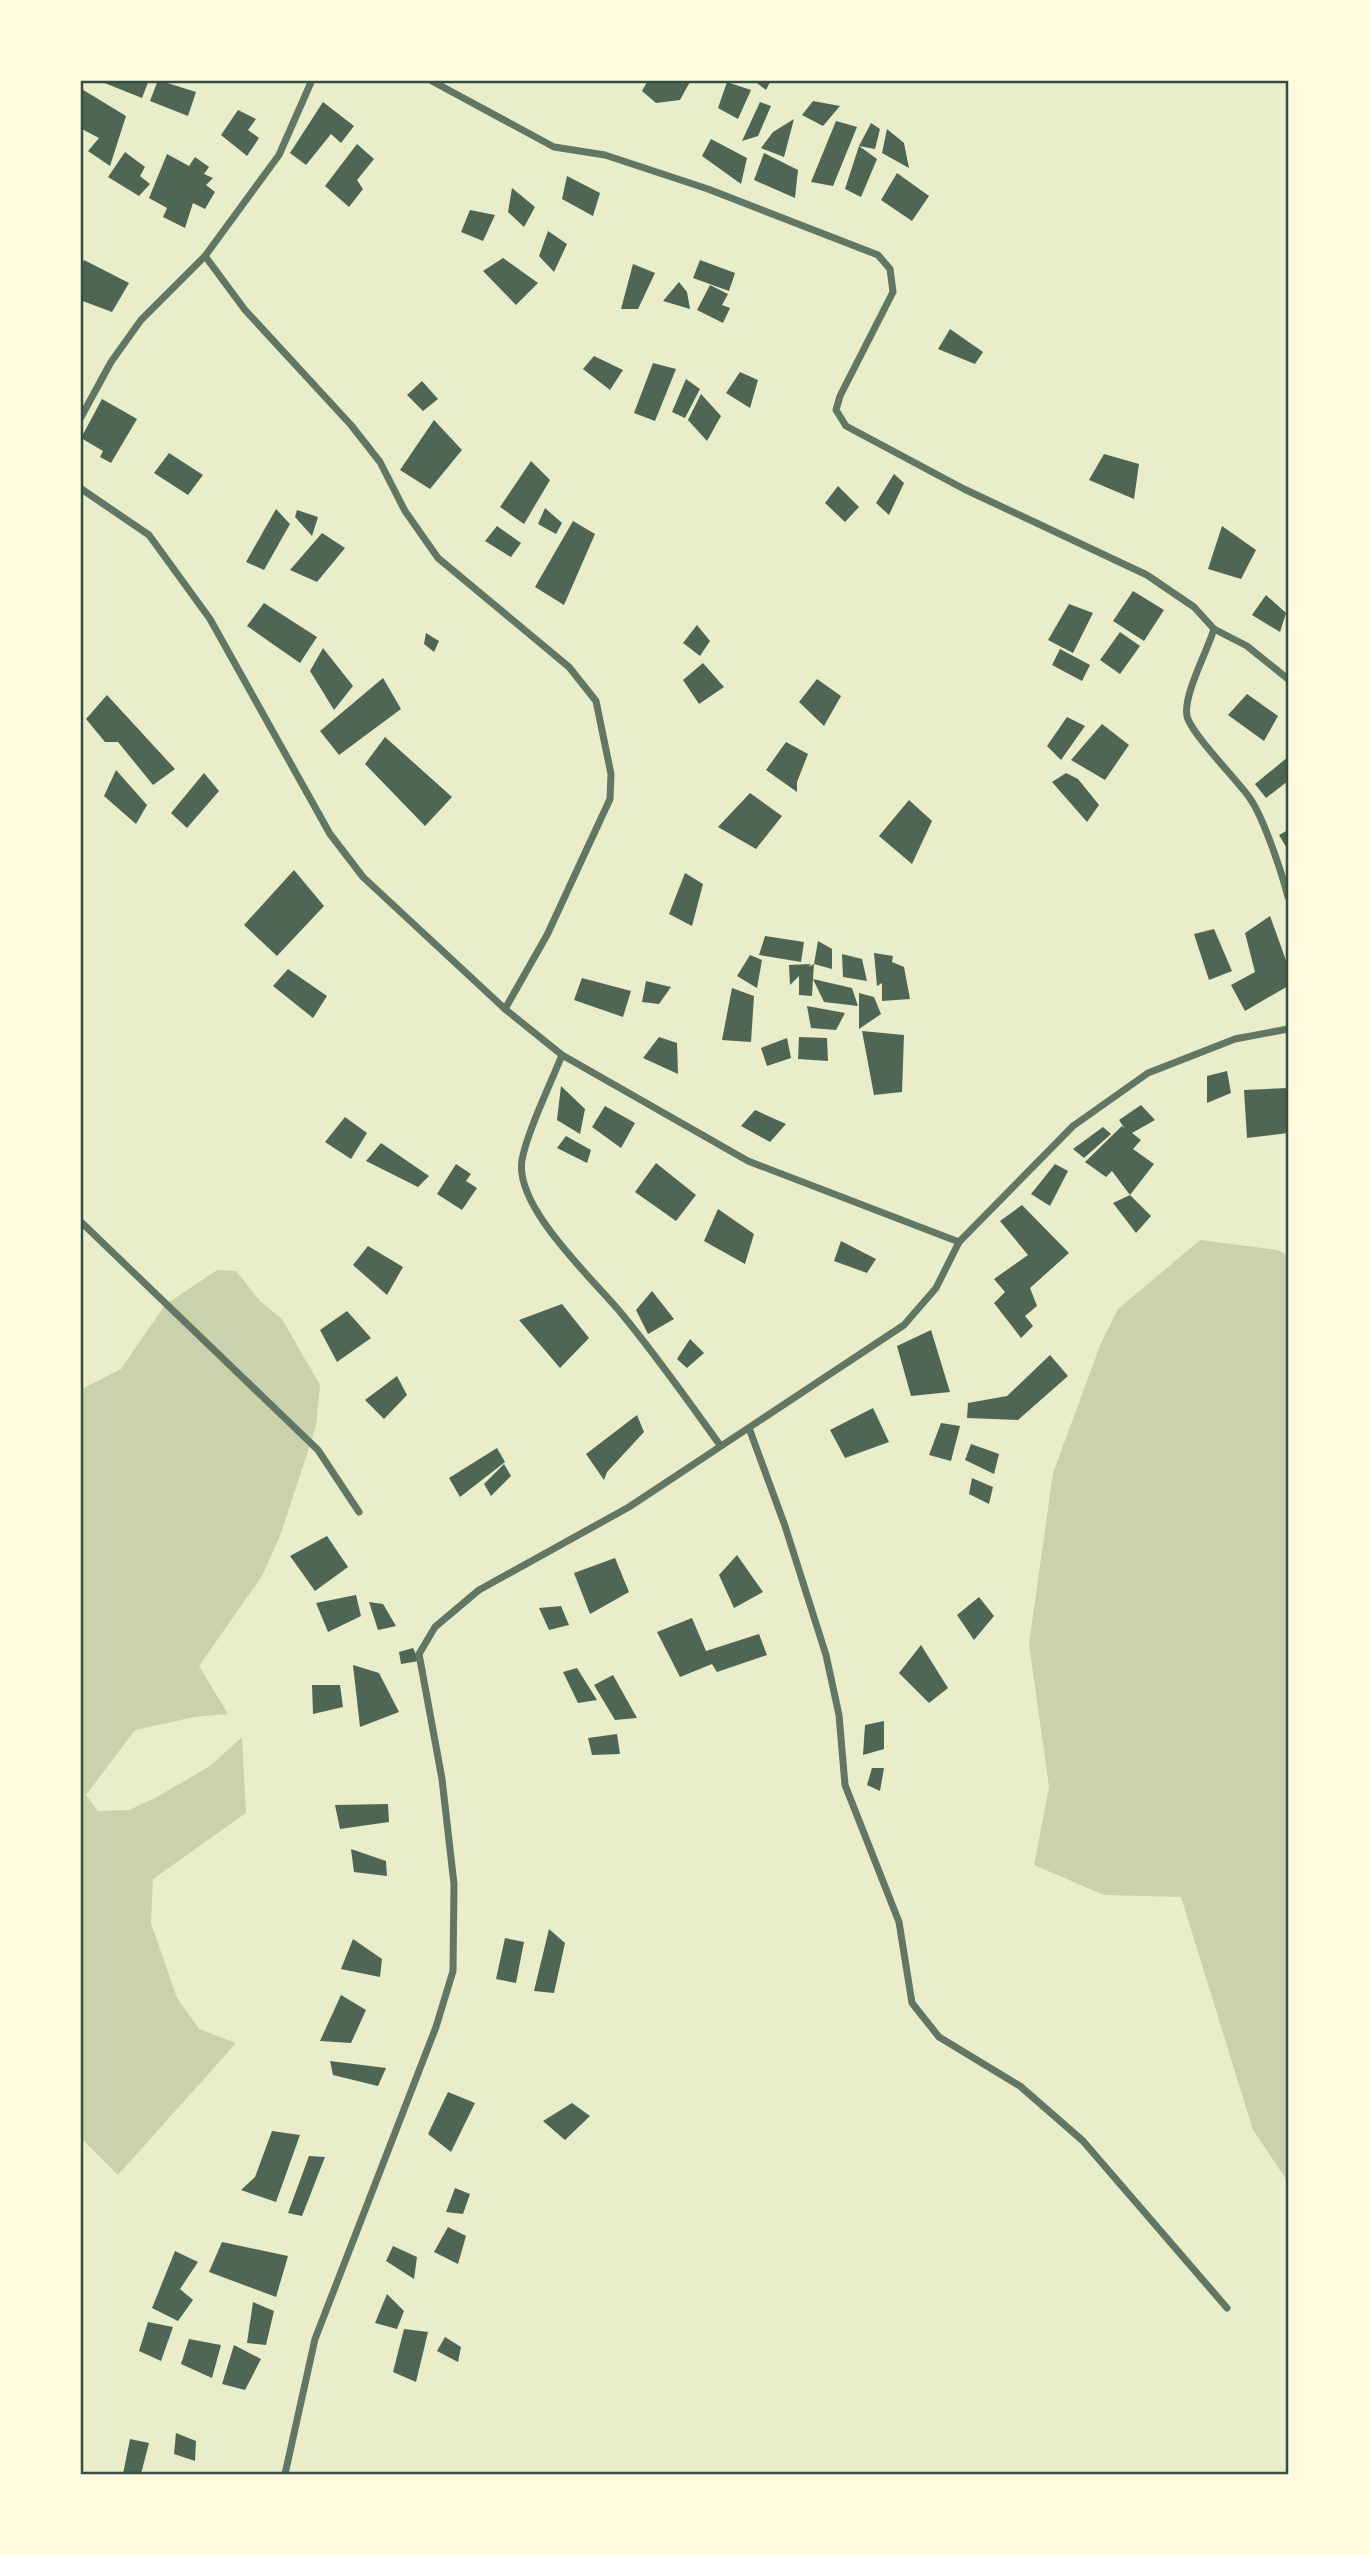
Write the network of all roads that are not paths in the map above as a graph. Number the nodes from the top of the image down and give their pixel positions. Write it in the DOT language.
graph roads {
  1 [pos="312,80"];
  2 [pos="430,80"];
  3 [pos="205,256"];
  4 [pos="80,419"];
  5 [pos="80,488"];
  6 [pos="1213,629"];
  7 [pos="1289,679"];
  8 [pos="1289,897"];
  9 [pos="505,1009"];
  10 [pos="1289,1029"];
  11 [pos="562,1055"];
  12 [pos="80,1221"];
  13 [pos="959,1242"];
  14 [pos="749,1429"];
  15 [pos="720,1446"];
  16 [pos="359,1512"];
  17 [pos="1227,2308"];
  18 [pos="285,2474"];
  1 -- 3 [label="street"];
  2 -- 6 [label="street"];
  3 -- 4 [label="street"];
  3 -- 9 [label="street"];
  5 -- 9 [label="street"];
  6 -- 7 [label="street"];
  6 -- 8 [label="street"];
  9 -- 11 [label="street"];
  10 -- 13 [label="street"];
  11 -- 13 [label="street"];
  11 -- 15 [label="street"];
  12 -- 16 [label="street"];
  13 -- 14 [label="street"];
  14 -- 15 [label="street"];
  14 -- 17 [label="street"];
  15 -- 18 [label="street"];
}
